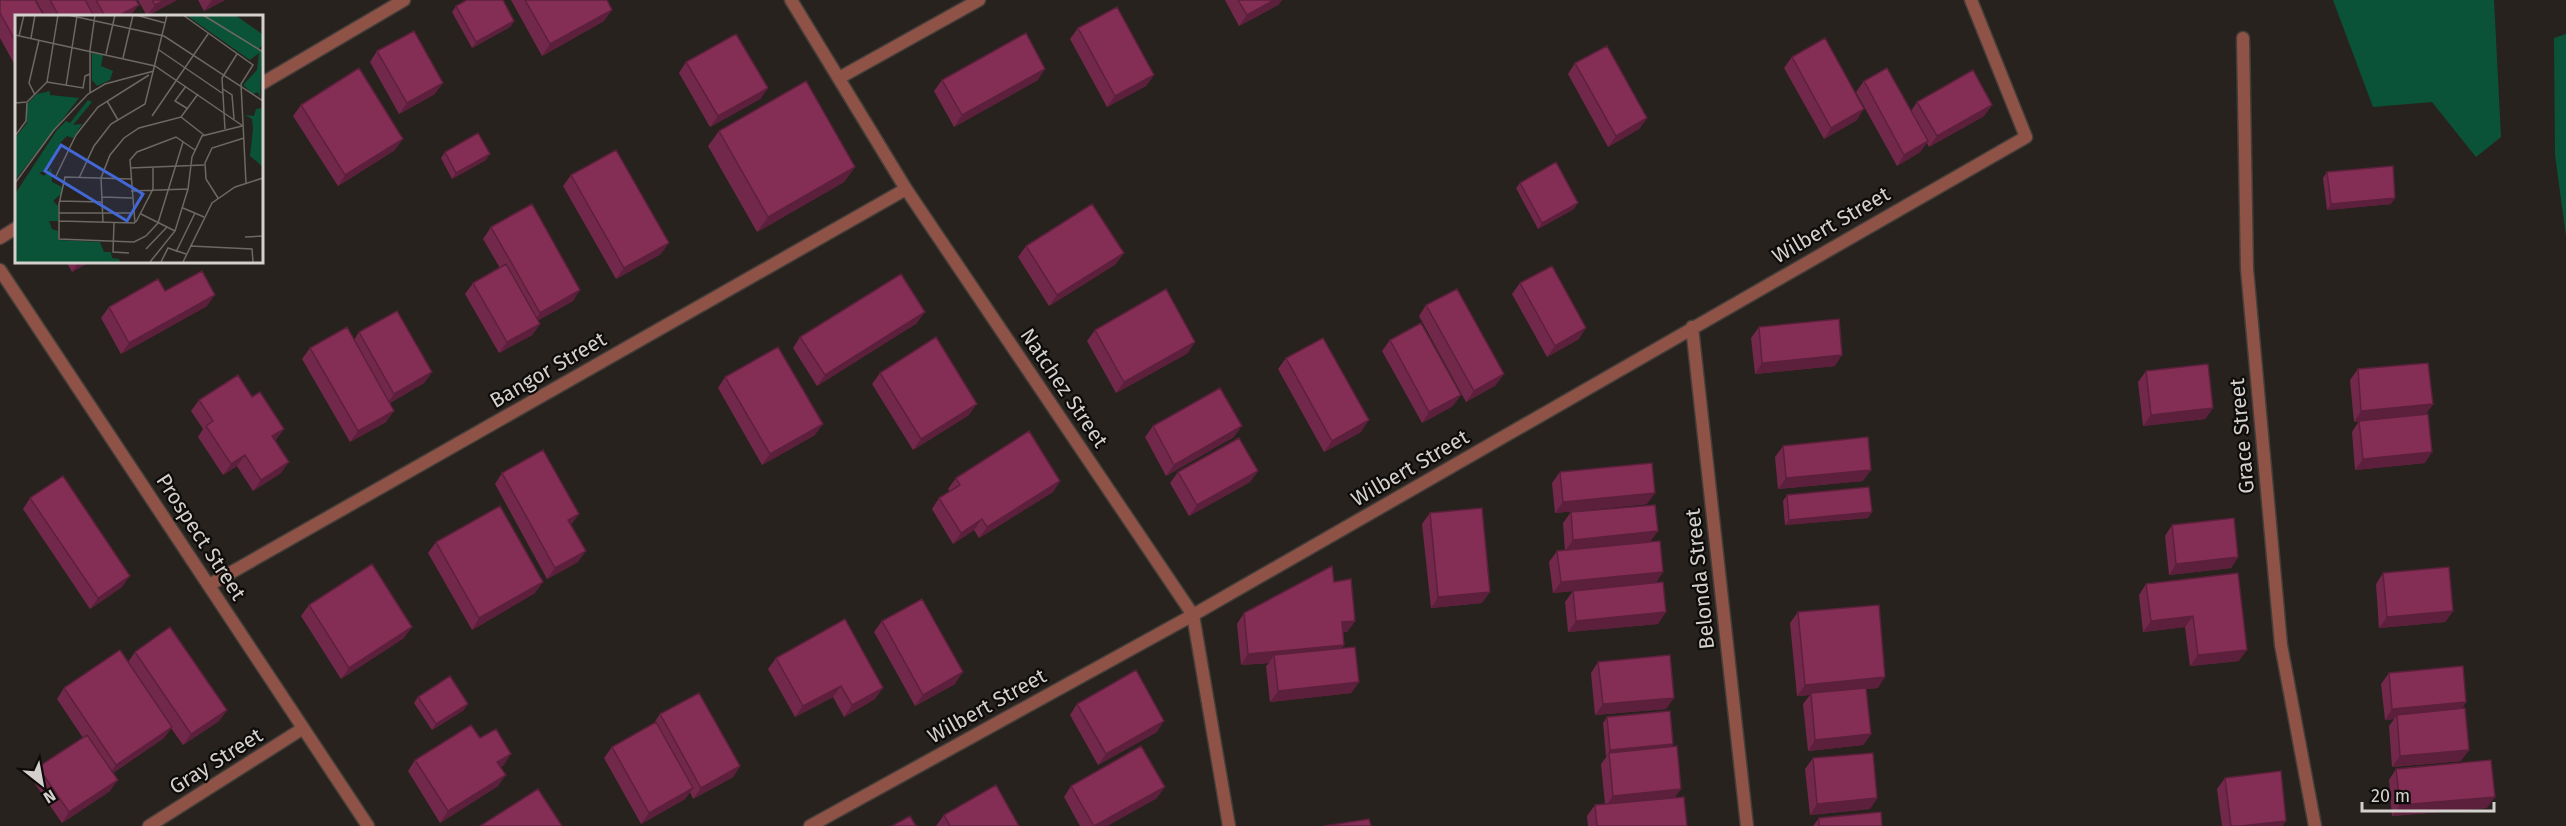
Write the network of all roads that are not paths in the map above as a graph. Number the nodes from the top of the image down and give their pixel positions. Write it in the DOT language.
graph roads {
  1 [pos="404,0"];
  2 [pos="791,0"];
  3 [pos="979,0"];
  4 [pos="1971,0"];
  5 [pos="2243,38"];
  6 [pos="839,78"];
  7 [pos="262,83"];
  8 [pos="906,189"];
  9 [pos="15,229"];
  10 [pos="0,238"];
  11 [pos="0,270"];
  12 [pos="1692,327"];
  13 [pos="209,585"];
  14 [pos="1193,615"];
  15 [pos="303,729"];
  16 [pos="149,826"];
  17 [pos="368,826"];
  18 [pos="810,826"];
  19 [pos="1229,826"];
  20 [pos="1747,826"];
  21 [pos="2315,826"];
  1 -- 7 [label="street"];
  2 -- 6 [label="street, Natchez Street"];
  3 -- 6 [label="street"];
  4 -- 12 [label="street, Wilbert Street"];
  5 -- 21 [label="street, Grace Street"];
  6 -- 8 [label="street, Natchez Street"];
  8 -- 13 [label="street, Bangor Street"];
  8 -- 14 [label="street, Natchez Street"];
  9 -- 10 [label="street"];
  11 -- 13 [label="street, Prospect Street"];
  12 -- 14 [label="street, Wilbert Street"];
  12 -- 20 [label="street, Belonda Street"];
  13 -- 15 [label="street, Prospect Street"];
  14 -- 18 [label="street, Wilbert Street"];
  14 -- 19 [label="street, Natchez Street"];
  15 -- 16 [label="street, Gray Street"];
  15 -- 17 [label="street, Prospect Street"];
}
